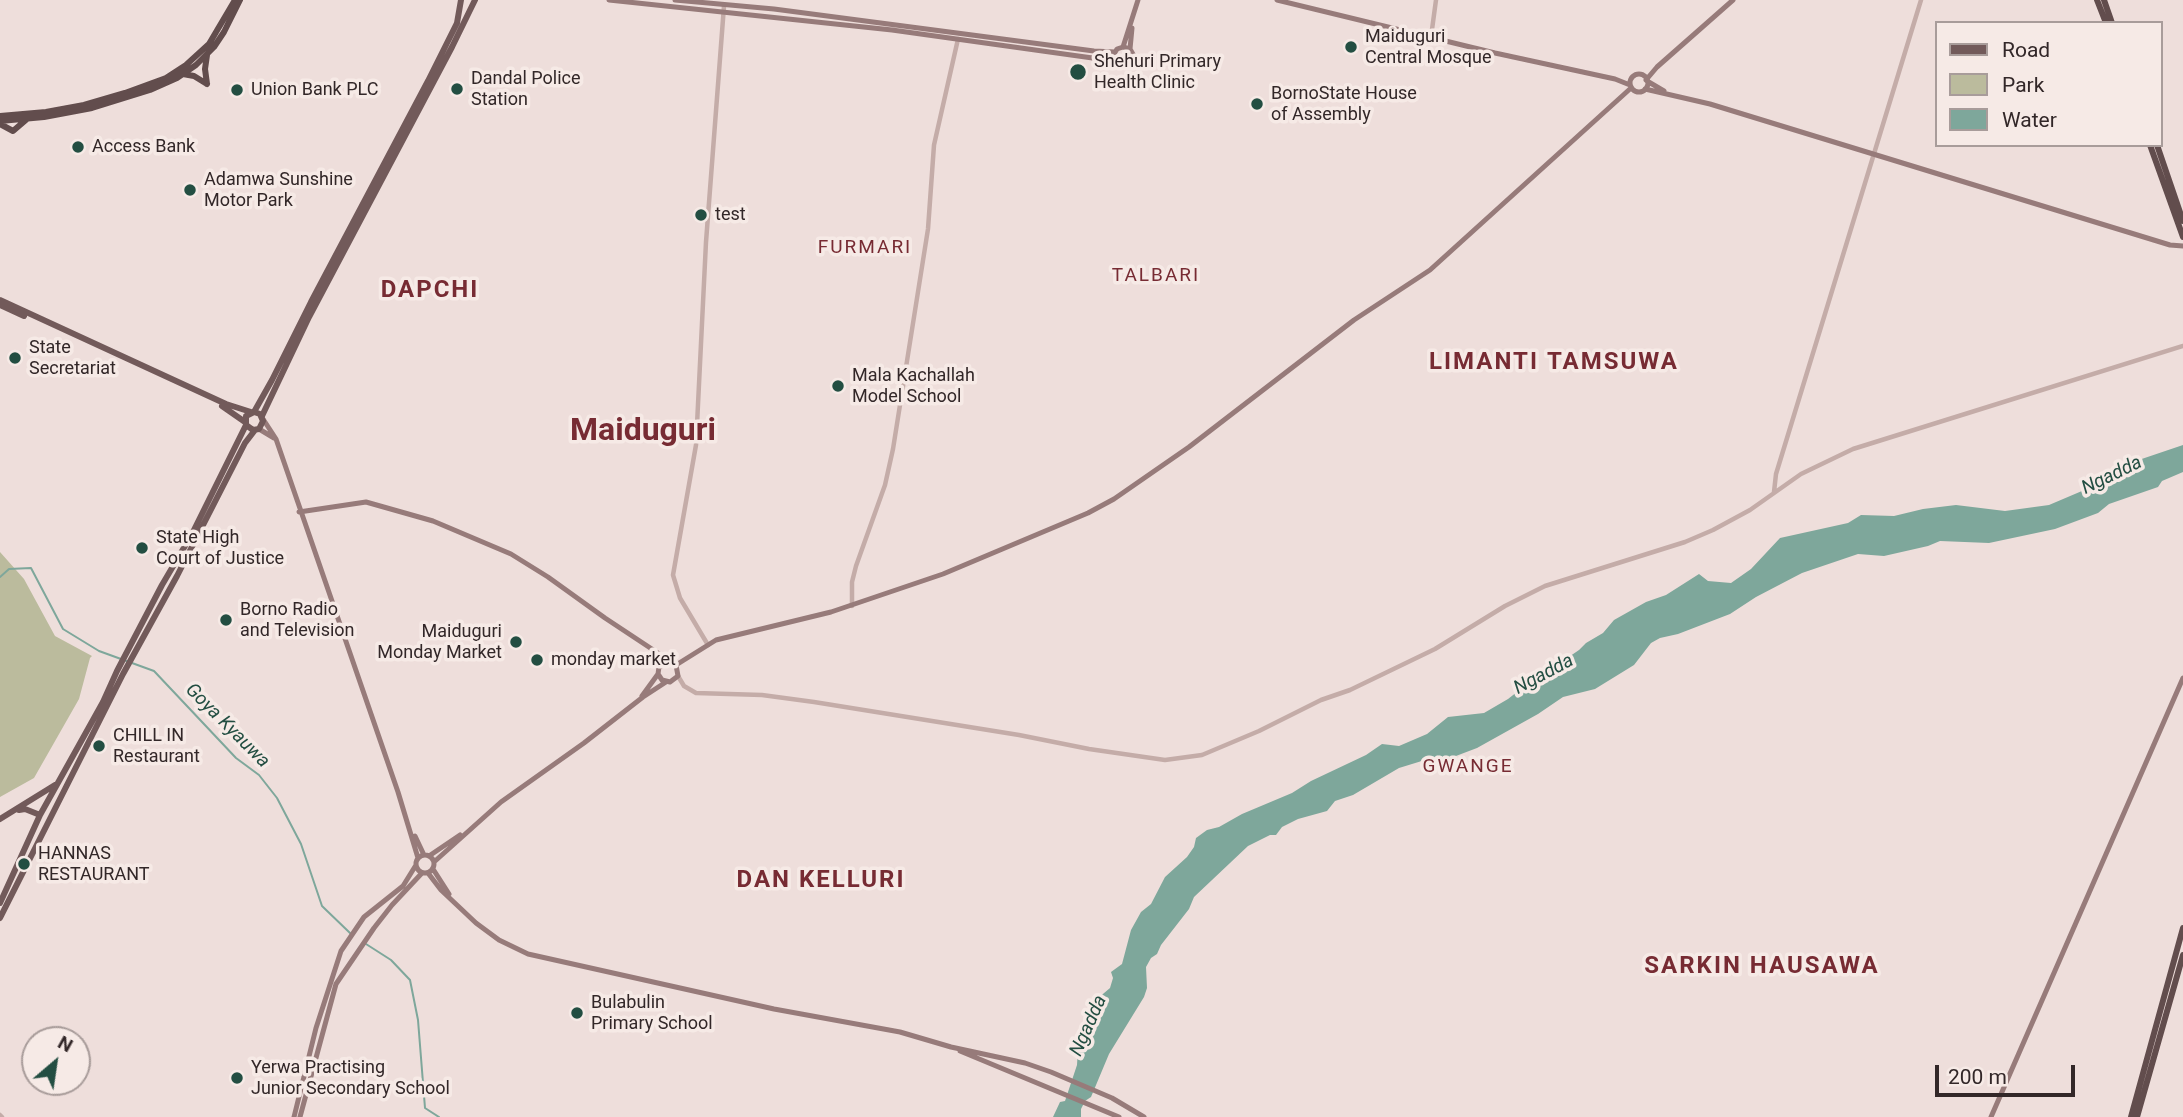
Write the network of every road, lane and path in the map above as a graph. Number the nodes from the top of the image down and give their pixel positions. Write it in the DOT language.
graph roads {
  1 [pos="238,0"];
  2 [pos="461,0"];
  3 [pos="475,0"];
  4 [pos="609,0"];
  5 [pos="675,0"];
  6 [pos="1138,0"];
  7 [pos="1277,0"];
  8 [pos="1436,0"];
  9 [pos="1733,0"];
  10 [pos="1921,0"];
  11 [pos="2097,0"];
  12 [pos="2104,0"];
  13 [pos="724,9"];
  14 [pos="1133,19"];
  15 [pos="2105,21"];
  16 [pos="2111,21"];
  17 [pos="1431,37"];
  18 [pos="958,39"];
  19 [pos="1123,47"];
  20 [pos="1130,49"];
  21 [pos="1115,52"];
  22 [pos="208,53"];
  23 [pos="1114,61"];
  24 [pos="1657,67"];
  25 [pos="183,74"];
  26 [pos="1640,75"];
  27 [pos="1633,77"];
  28 [pos="1615,79"];
  29 [pos="1647,80"];
  30 [pos="1633,88"];
  31 [pos="1645,89"];
  32 [pos="1667,93"];
  33 [pos="0,116"];
  34 [pos="28,118"];
  35 [pos="0,123"];
  36 [pos="2151,147"];
  37 [pos="2158,147"];
  38 [pos="1875,154"];
  39 [pos="2183,221"];
  40 [pos="2183,237"];
  41 [pos="2183,246"];
  42 [pos="0,303"];
  43 [pos="2183,346"];
  44 [pos="253,412"];
  45 [pos="262,417"];
  46 [pos="245,424"];
  47 [pos="257,429"];
  48 [pos="276,439"];
  49 [pos="1774,492"];
  50 [pos="299,512"];
  51 [pos="852,606"];
  52 [pos="142,630"];
  53 [pos="708,645"];
  54 [pos="668,662"];
  55 [pos="676,665"];
  56 [pos="120,672"];
  57 [pos="658,674"];
  58 [pos="678,676"];
  59 [pos="2183,678"];
  60 [pos="666,682"];
  61 [pos="640,699"];
  62 [pos="56,785"];
  63 [pos="17,810"];
  64 [pos="40,815"];
  65 [pos="0,818"];
  66 [pos="469,830"];
  67 [pos="424,856"];
  68 [pos="415,865"];
  69 [pos="430,869"];
  70 [pos="0,903"];
  71 [pos="0,918"];
  72 [pos="2183,928"];
  73 [pos="2183,955"];
  74 [pos="950,1047"];
  75 [pos="294,1117"];
  76 [pos="300,1117"];
  77 [pos="1119,1117"];
  78 [pos="1144,1117"];
  79 [pos="1991,1117"];
  80 [pos="2131,1117"];
  81 [pos="2137,1117"];
  1 -- 22 [label="highway"];
  1 -- 33 [label="highway"];
  2 -- 44 [label="main road"];
  3 -- 45 [label="main road"];
  4 -- 13 [label="main road"];
  5 -- 13 [label="main road"];
  6 -- 14 [label="main road"];
  7 -- 17 [label="main road"];
  8 -- 17 [label="street"];
  9 -- 24 [label="main road"];
  10 -- 38 [label="street"];
  11 -- 15 [label="highway"];
  12 -- 16 [label="highway"];
  13 -- 18 [label="main road"];
  13 -- 21 [label="main road"];
  13 -- 53 [label="street"];
  14 -- 19 [label="main road"];
  14 -- 20 [label="main road"];
  17 -- 28 [label="main road"];
  18 -- 23 [label="main road"];
  18 -- 51 [label="street"];
  19 -- 20 [label="main road"];
  19 -- 21 [label="main road"];
  20 -- 23 [label="main road"];
  21 -- 23 [label="main road"];
  22 -- 25 [label="highway"];
  22 -- 25 [label="highway"];
  24 -- 26 [label="main road"];
  24 -- 29 [label="main road"];
  25 -- 34 [label="highway"];
  26 -- 27 [label="main road"];
  26 -- 29 [label="main road"];
  27 -- 28 [label="main road"];
  27 -- 30 [label="main road"];
  28 -- 30 [label="main road"];
  29 -- 31 [label="main road"];
  29 -- 32 [label="main road"];
  30 -- 31 [label="main road"];
  30 -- 51 [label="main road"];
  31 -- 32 [label="main road"];
  32 -- 38 [label="main road"];
  34 -- 35 [label="highway"];
  34 -- 35 [label="highway"];
  36 -- 40 [label="highway"];
  37 -- 39 [label="highway"];
  38 -- 41 [label="main road"];
  38 -- 49 [label="street"];
  42 -- 44 [label="main road"];
  42 -- 46 [label="main road"];
  43 -- 49 [label="street"];
  44 -- 45 [label="main road"];
  44 -- 46 [label="main road"];
  45 -- 47 [label="main road"];
  45 -- 48 [label="main road"];
  46 -- 47 [label="main road"];
  46 -- 52 [label="main road"];
  47 -- 48 [label="main road"];
  47 -- 52 [label="main road"];
  48 -- 50 [label="main road"];
  49 -- 58 [label="street"];
  50 -- 54 [label="main road"];
  50 -- 67 [label="main road"];
  51 -- 53 [label="main road"];
  52 -- 56 [label="main road"];
  53 -- 55 [label="main road"];
  54 -- 55 [label="main road"];
  54 -- 57 [label="main road"];
  55 -- 58 [label="main road"];
  56 -- 62 [label="main road"];
  56 -- 71 [label="main road"];
  57 -- 60 [label="main road"];
  57 -- 61 [label="main road"];
  58 -- 60 [label="main road"];
  59 -- 79 [label="main road"];
  60 -- 61 [label="main road"];
  61 -- 66 [label="main road"];
  62 -- 63 [label="main road"];
  62 -- 64 [label="main road"];
  63 -- 64 [label="main road"];
  63 -- 65 [label="main road"];
  64 -- 70 [label="main road"];
  66 -- 67 [label="main road"];
  66 -- 69 [label="main road"];
  67 -- 68 [label="main road"];
  67 -- 69 [label="main road"];
  68 -- 69 [label="main road"];
  68 -- 75 [label="main road"];
  69 -- 74 [label="main road"];
  69 -- 76 [label="main road"];
  72 -- 80 [label="highway"];
  73 -- 81 [label="highway"];
  74 -- 77 [label="main road"];
  74 -- 78 [label="main road"];
}
